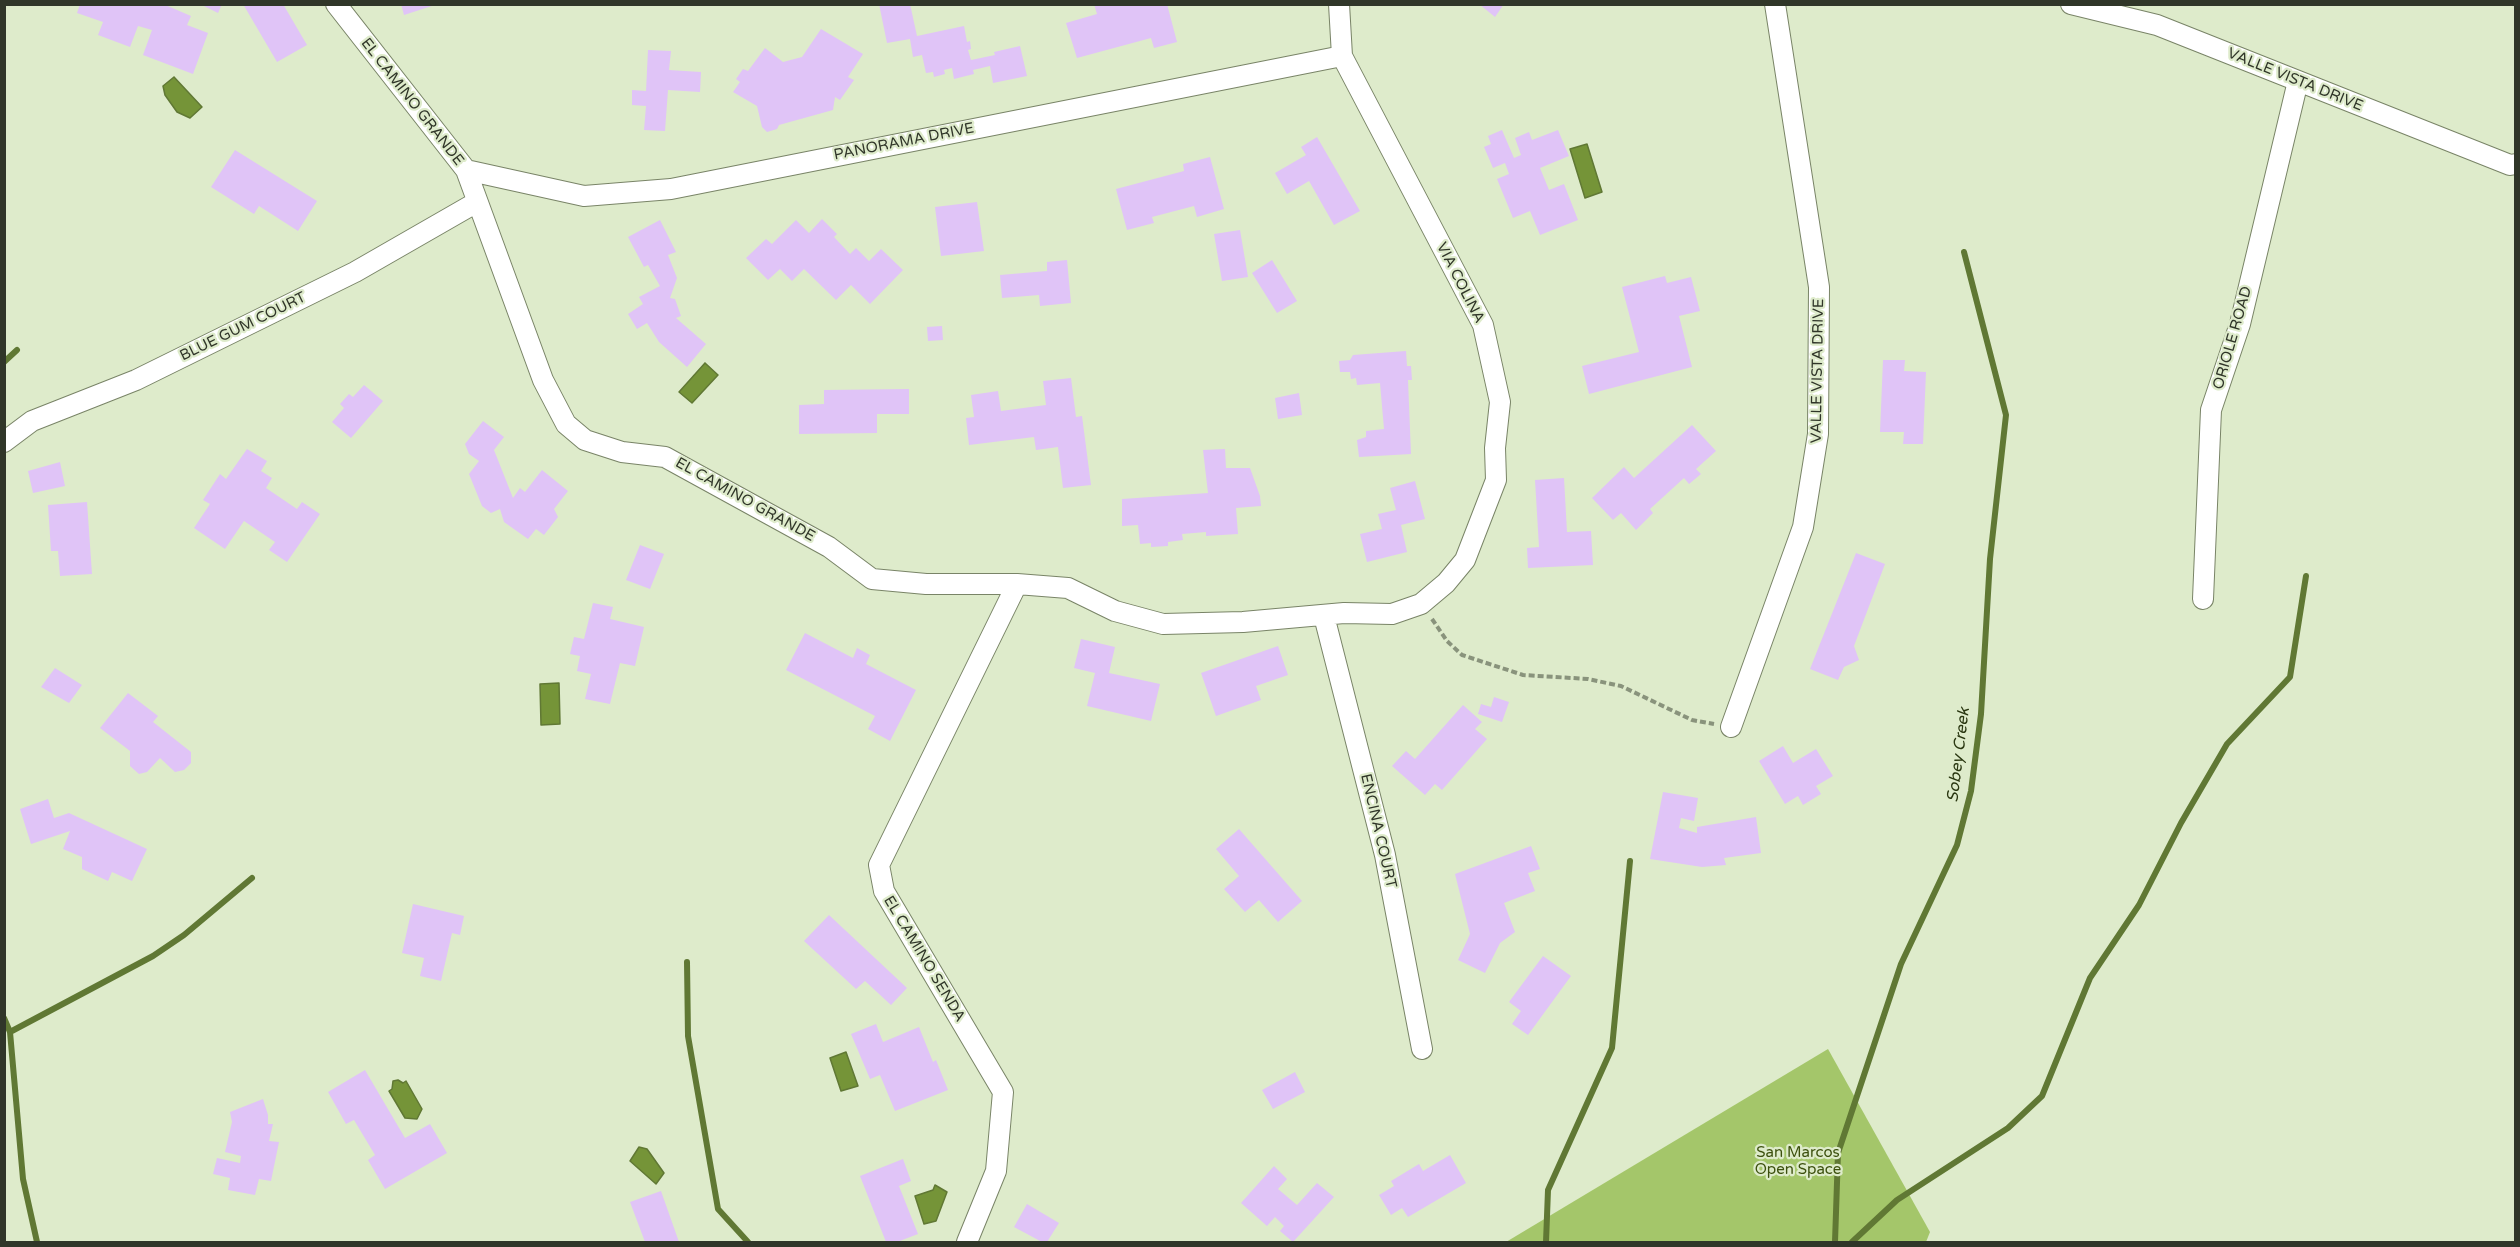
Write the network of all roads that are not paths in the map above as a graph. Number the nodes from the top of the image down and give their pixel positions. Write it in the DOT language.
graph roads {
  1 [pos="336,4"];
  2 [pos="1339,4"];
  3 [pos="1775,4"];
  4 [pos="2071,4"];
  5 [pos="2152,4"];
  6 [pos="2157,25"];
  7 [pos="1342,56"];
  8 [pos="2298,81"];
  9 [pos="2516,164"];
  10 [pos="466,170"];
  11 [pos="477,202"];
  12 [pos="4,442"];
  13 [pos="1017,584"];
  14 [pos="2202,599"];
  15 [pos="1324,616"];
  16 [pos="1731,727"];
  17 [pos="1422,1049"];
  18 [pos="967,1242"];
  1 -- 10 [label="street, EL CAMINO GRANDE"];
  2 -- 7 [label="street, VIA COLINA"];
  3 -- 16 [label="street, VALLE VISTA DRIVE"];
  4 -- 6 [label="street, VALLE VISTA DRIVE"];
  5 -- 6 [label="street"];
  6 -- 8 [label="street, VALLE VISTA DRIVE"];
  7 -- 10 [label="street, PANORAMA DRIVE"];
  7 -- 15 [label="street, VIA COLINA"];
  8 -- 9 [label="street, VALLE VISTA DRIVE"];
  8 -- 14 [label="street, ORIOLE ROAD"];
  10 -- 11 [label="street, EL CAMINO GRANDE"];
  11 -- 12 [label="street, BLUE GUM COURT"];
  11 -- 13 [label="street, EL CAMINO GRANDE"];
  13 -- 15 [label="street, EL CAMINO GRANDE"];
  13 -- 18 [label="street, EL CAMINO SENDA"];
  15 -- 17 [label="street, ENCINA COURT"];
}
